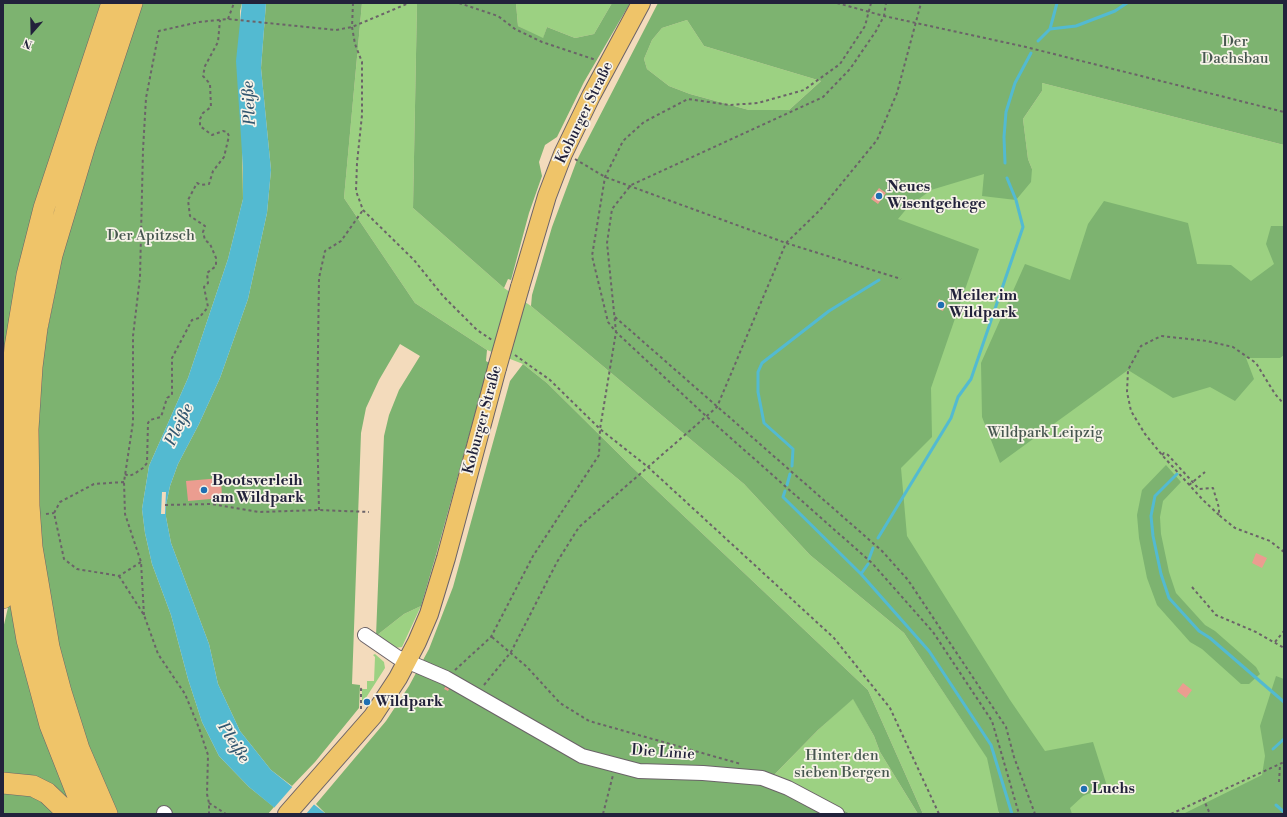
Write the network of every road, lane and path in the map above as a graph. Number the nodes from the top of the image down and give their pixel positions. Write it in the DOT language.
graph roads {
  1 [pos="112,3"];
  2 [pos="132,3"];
  3 [pos="234,3"];
  4 [pos="353,3"];
  5 [pos="410,3"];
  6 [pos="459,3"];
  7 [pos="642,3"];
  8 [pos="837,3"];
  9 [pos="871,3"];
  10 [pos="886,3"];
  11 [pos="921,3"];
  12 [pos="869,11"];
  13 [pos="884,16"];
  14 [pos="228,19"];
  15 [pos="220,20"];
  16 [pos="917,22"];
  17 [pos="352,27"];
  18 [pos="607,65"];
  19 [pos="1284,112"];
  20 [pos="563,154"];
  21 [pos="605,177"];
  22 [pos="630,185"];
  23 [pos="363,210"];
  24 [pos="786,243"];
  25 [pos="900,279"];
  26 [pos="615,317"];
  27 [pos="616,332"];
  28 [pos="494,342"];
  29 [pos="512,353"];
  30 [pos="1284,404"];
  31 [pos="717,407"];
  32 [pos="707,417"];
  33 [pos="600,429"];
  34 [pos="1162,455"];
  35 [pos="648,467"];
  36 [pos="1205,472"];
  37 [pos="125,474"];
  38 [pos="124,482"];
  39 [pos="1189,485"];
  40 [pos="165,505"];
  41 [pos="319,510"];
  42 [pos="369,512"];
  43 [pos="1219,515"];
  44 [pos="12,542"];
  45 [pos="1284,552"];
  46 [pos="141,562"];
  47 [pos="119,576"];
  48 [pos="1192,587"];
  49 [pos="3,598"];
  50 [pos="144,615"];
  51 [pos="1284,631"];
  52 [pos="365,635"];
  53 [pos="491,637"];
  54 [pos="1275,642"];
  55 [pos="1284,648"];
  56 [pos="511,652"];
  57 [pos="408,662"];
  58 [pos="446,678"];
  59 [pos="476,696"];
  60 [pos="1284,762"];
  61 [pos="1280,765"];
  62 [pos="615,766"];
  63 [pos="762,778"];
  64 [pos="1279,782"];
  65 [pos="3,783"];
  66 [pos="1203,798"];
  67 [pos="209,802"];
  68 [pos="69,814"];
  69 [pos="85,814"];
  70 [pos="107,814"];
  71 [pos="209,814"];
  72 [pos="226,814"];
  73 [pos="288,814"];
  74 [pos="603,814"];
  75 [pos="837,814"];
  76 [pos="939,814"];
  77 [pos="1019,814"];
  78 [pos="1035,814"];
  79 [pos="1171,814"];
  80 [pos="1210,814"];
  1 -- 44 [label="highway"];
  2 -- 70 [label="highway"];
  3 -- 14 [label="path"];
  4 -- 17 [label="path"];
  5 -- 17 [label="path"];
  6 -- 18 [label="path"];
  7 -- 18 [label="main road, Koburger Straße"];
  8 -- 12 [label="path"];
  9 -- 12 [label="path"];
  10 -- 13 [label="path"];
  11 -- 16 [label="path"];
  12 -- 13 [label="path"];
  12 -- 21 [label="path"];
  13 -- 16 [label="path"];
  13 -- 22 [label="path"];
  14 -- 15 [label="path"];
  14 -- 17 [label="path"];
  15 -- 37 [label="path"];
  15 -- 37 [label="path"];
  16 -- 19 [label="path"];
  16 -- 24 [label="path"];
  17 -- 23 [label="path"];
  18 -- 20 [label="main road, Koburger Straße"];
  20 -- 21 [label="path"];
  20 -- 57 [label="main road, Koburger Straße, bridge"];
  21 -- 22 [label="path"];
  21 -- 27 [label="path"];
  22 -- 24 [label="path"];
  22 -- 26 [label="path"];
  23 -- 28 [label="path"];
  23 -- 41 [label="path"];
  24 -- 25 [label="path"];
  24 -- 31 [label="path"];
  26 -- 27 [label="path"];
  26 -- 31 [label="path"];
  27 -- 32 [label="path"];
  27 -- 33 [label="path"];
  29 -- 33 [label="path"];
  30 -- 34 [label="path"];
  31 -- 32 [label="path"];
  31 -- 78 [label="path"];
  32 -- 35 [label="path"];
  32 -- 77 [label="path"];
  33 -- 35 [label="path"];
  33 -- 53 [label="path"];
  34 -- 39 [label="path"];
  34 -- 43 [label="path"];
  35 -- 56 [label="path"];
  35 -- 76 [label="path"];
  36 -- 39 [label="path, bridge"];
  37 -- 38 [label="path"];
  38 -- 46 [label="path"];
  38 -- 47 [label="path"];
  39 -- 43 [label="path"];
  40 -- 41 [label="path"];
  41 -- 42 [label="path"];
  43 -- 45 [label="path"];
  44 -- 49 [label="highway"];
  44 -- 69 [label="highway"];
  46 -- 47 [label="path"];
  46 -- 50 [label="path"];
  47 -- 50 [label="path"];
  48 -- 54 [label="path"];
  50 -- 67 [label="path"];
  51 -- 54 [label="path"];
  52 -- 57 [label="lane, Die Linie"];
  53 -- 56 [label="path"];
  53 -- 58 [label="path"];
  54 -- 55 [label="path"];
  56 -- 59 [label="path"];
  56 -- 63 [label="path"];
  57 -- 58 [label="lane, Die Linie"];
  57 -- 73 [label="main road, Koburger Straße"];
  58 -- 59 [label="lane, Die Linie"];
  59 -- 62 [label="lane, Die Linie"];
  60 -- 61 [label="path"];
  61 -- 64 [label="path"];
  61 -- 66 [label="path"];
  62 -- 63 [label="lane, Die Linie"];
  62 -- 74 [label="path"];
  63 -- 75 [label="lane, Die Linie"];
  65 -- 68 [label="highway"];
  66 -- 79 [label="path"];
  66 -- 80 [label="path"];
  67 -- 71 [label="path"];
  67 -- 72 [label="path"];
}
